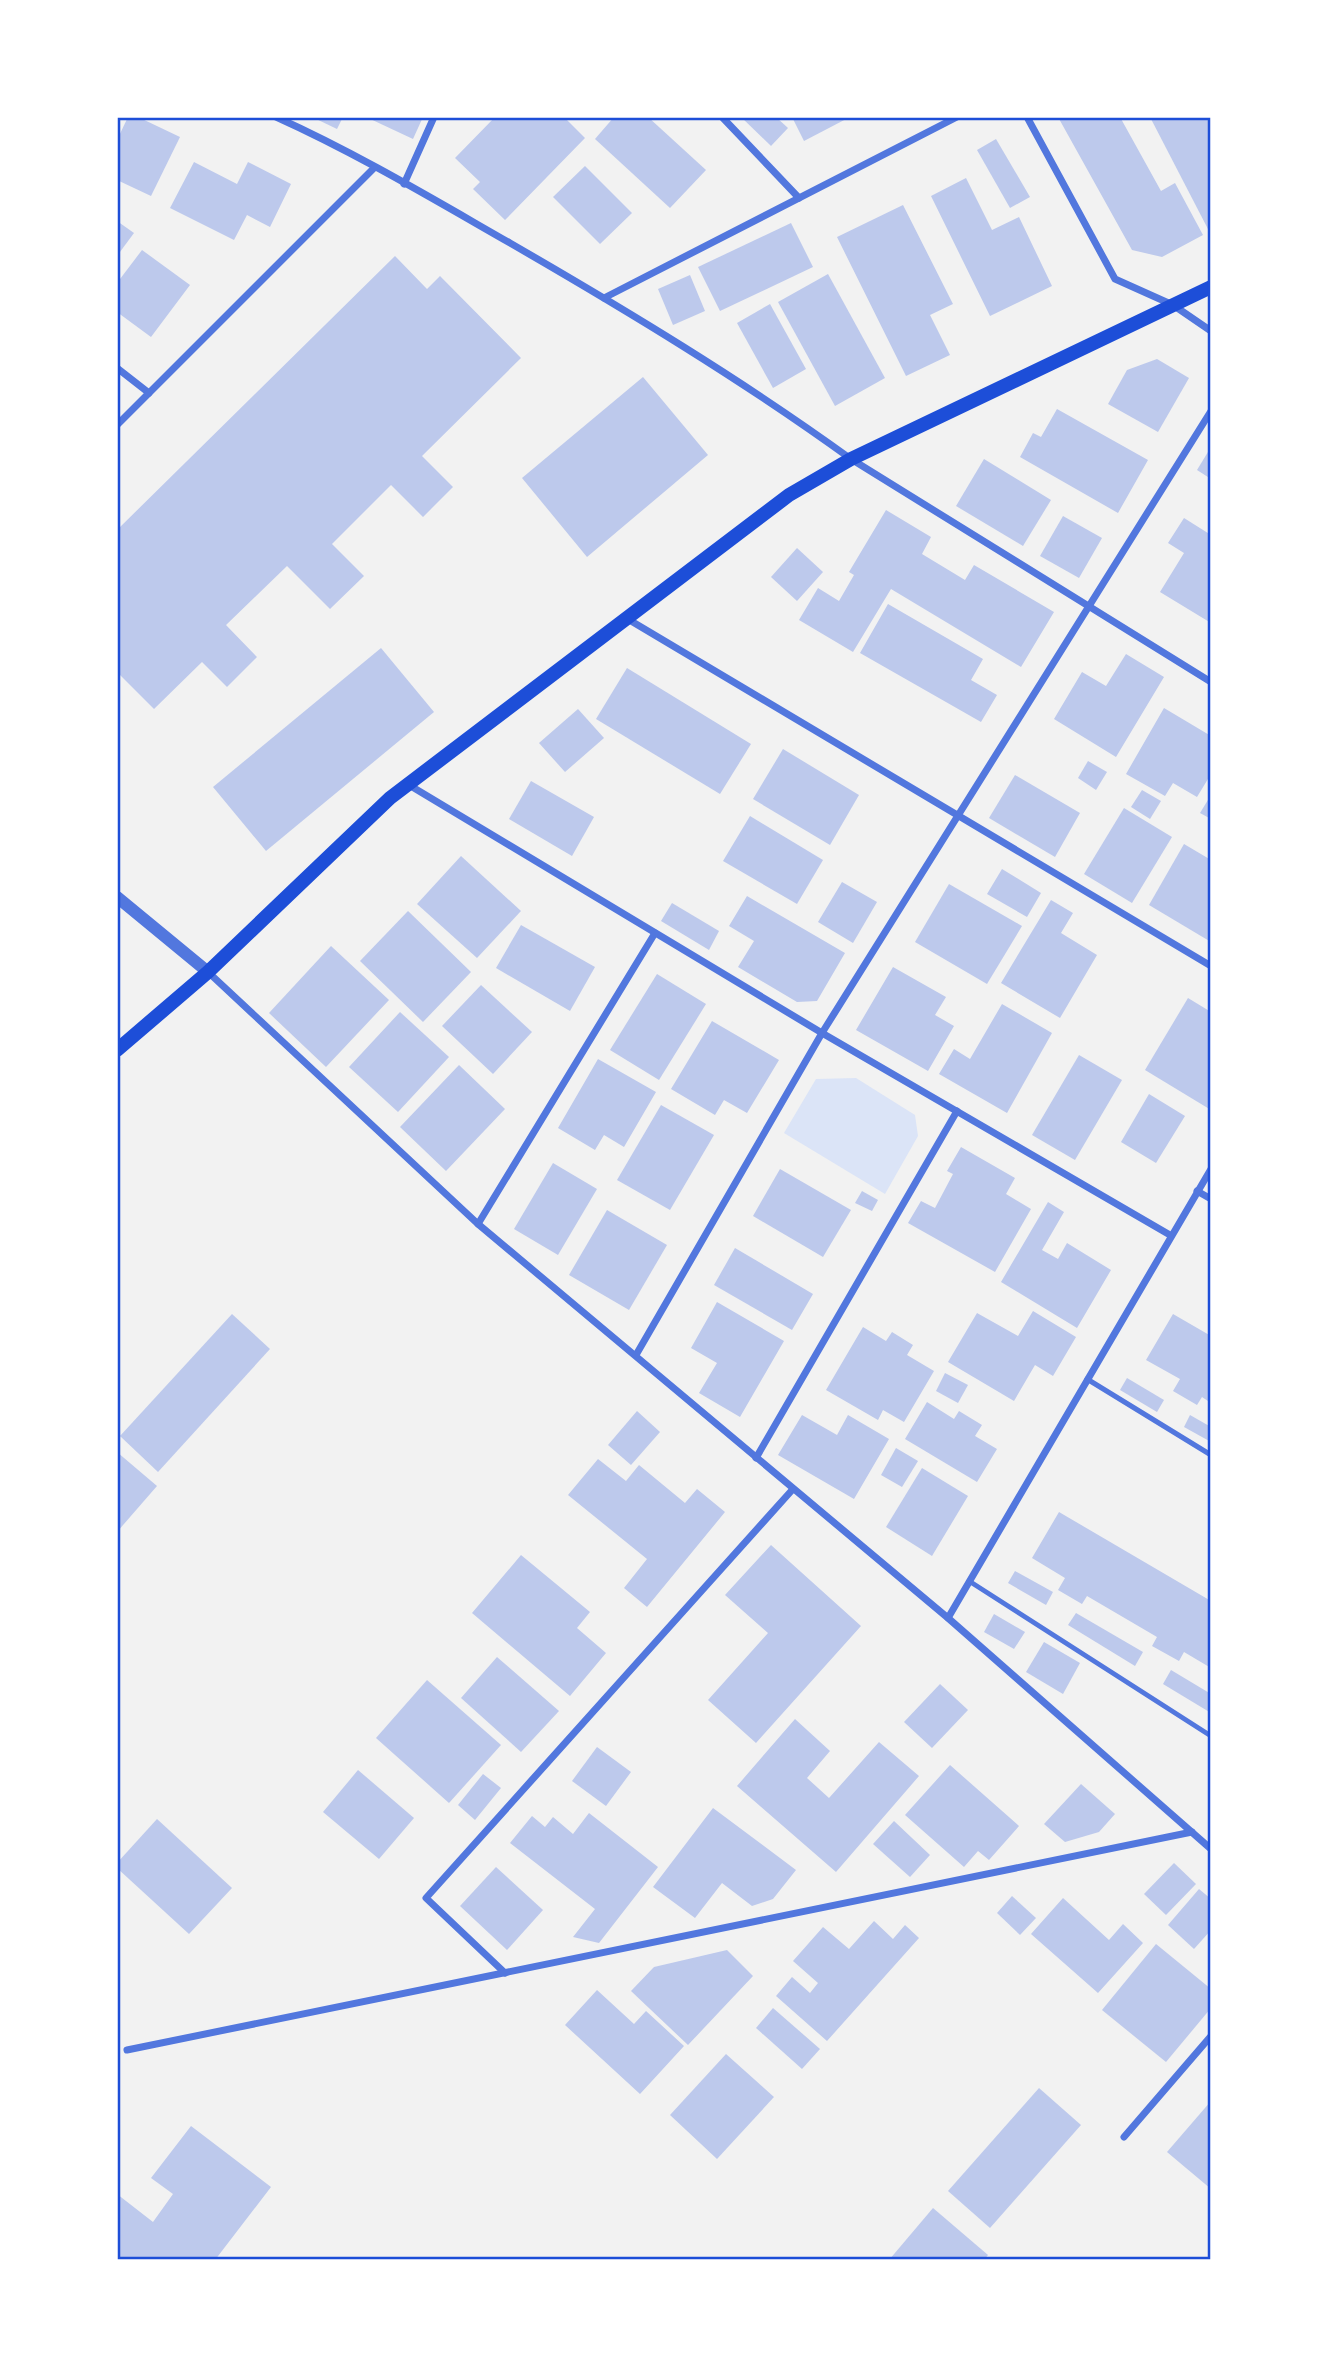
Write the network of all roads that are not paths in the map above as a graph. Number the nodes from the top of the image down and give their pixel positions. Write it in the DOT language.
graph roads {
  1 [pos="276,117"];
  2 [pos="434,117"];
  3 [pos="722,117"];
  4 [pos="957,117"];
  5 [pos="1027,117"];
  6 [pos="374,168"];
  7 [pos="404,184"];
  8 [pos="799,198"];
  9 [pos="1211,287"];
  10 [pos="604,298"];
  11 [pos="1173,305"];
  12 [pos="1211,331"];
  13 [pos="117,368"];
  14 [pos="149,393"];
  15 [pos="1211,411"];
  16 [pos="117,425"];
  17 [pos="851,458"];
  18 [pos="1088,605"];
  19 [pos="626,618"];
  20 [pos="1211,682"];
  21 [pos="408,785"];
  22 [pos="958,814"];
  23 [pos="117,897"];
  24 [pos="655,933"];
  25 [pos="1211,966"];
  26 [pos="208,972"];
  27 [pos="822,1032"];
  28 [pos="117,1050"];
  29 [pos="957,1111"];
  30 [pos="1211,1169"];
  31 [pos="1198,1191"];
  32 [pos="1211,1199"];
  33 [pos="478,1224"];
  34 [pos="1170,1235"];
  35 [pos="636,1355"];
  36 [pos="1087,1379"];
  37 [pos="1211,1455"];
  38 [pos="756,1458"];
  39 [pos="793,1489"];
  40 [pos="969,1581"];
  41 [pos="948,1618"];
  42 [pos="1211,1736"];
  43 [pos="1192,1832"];
  44 [pos="1211,1849"];
  45 [pos="505,1973"];
  46 [pos="1211,2036"];
  47 [pos="127,2050"];
  48 [pos="1124,2137"];
  1 -- 6 [label="street"];
  2 -- 7 [label="street"];
  3 -- 8 [label="street"];
  4 -- 8 [label="street"];
  5 -- 11 [label="street"];
  6 -- 7 [label="street"];
  6 -- 14 [label="street"];
  7 -- 10 [label="street"];
  8 -- 10 [label="street"];
  9 -- 11 [label="main road"];
  10 -- 17 [label="street"];
  11 -- 12 [label="street"];
  11 -- 17 [label="main road"];
  13 -- 14 [label="street"];
  14 -- 16 [label="street"];
  15 -- 18 [label="street"];
  17 -- 18 [label="street"];
  17 -- 19 [label="main road"];
  18 -- 20 [label="street"];
  18 -- 22 [label="street"];
  19 -- 21 [label="main road"];
  19 -- 22 [label="street"];
  21 -- 24 [label="street"];
  21 -- 26 [label="main road"];
  22 -- 25 [label="street"];
  22 -- 27 [label="street"];
  23 -- 26 [label="street"];
  24 -- 27 [label="street"];
  24 -- 33 [label="street"];
  26 -- 28 [label="main road"];
  26 -- 33 [label="street"];
  27 -- 29 [label="street"];
  27 -- 35 [label="street"];
  29 -- 34 [label="street"];
  29 -- 38 [label="street"];
  30 -- 31 [label="street"];
  31 -- 32 [label="street"];
  31 -- 34 [label="street"];
  33 -- 35 [label="street"];
  34 -- 36 [label="street"];
  35 -- 38 [label="street"];
  36 -- 37 [label="lane"];
  36 -- 40 [label="street"];
  38 -- 39 [label="street"];
  39 -- 41 [label="street"];
  39 -- 45 [label="street"];
  40 -- 41 [label="street"];
  40 -- 42 [label="lane"];
  41 -- 43 [label="street"];
  43 -- 44 [label="street"];
  43 -- 45 [label="street"];
  45 -- 47 [label="street"];
  46 -- 48 [label="street"];
}
